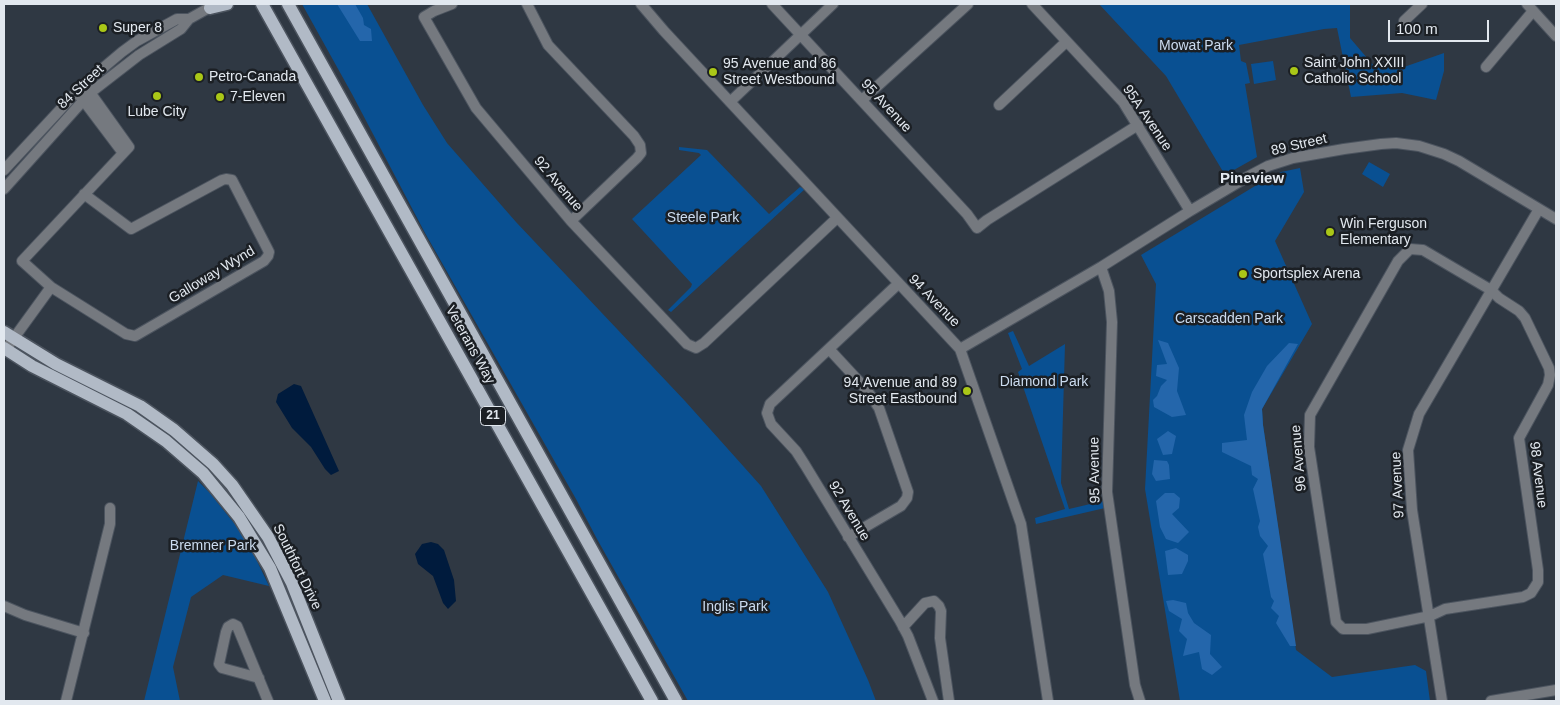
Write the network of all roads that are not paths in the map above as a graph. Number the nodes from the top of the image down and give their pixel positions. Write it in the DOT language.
graph roads {
  1 [pos="227,4"];
  2 [pos="253,4"];
  3 [pos="262,4"];
  4 [pos="278,4"];
  5 [pos="288,4"];
  6 [pos="295,4"];
  7 [pos="452,4"];
  8 [pos="527,4"];
  9 [pos="641,4"];
  10 [pos="772,4"];
  11 [pos="833,4"];
  12 [pos="968,4"];
  13 [pos="1032,4"];
  14 [pos="1422,4"];
  15 [pos="213,6"];
  16 [pos="1530,7"];
  17 [pos="272,20"];
  18 [pos="1404,21"];
  19 [pos="301,28"];
  20 [pos="800,35"];
  21 [pos="1556,36"];
  22 [pos="1066,42"];
  23 [pos="1486,67"];
  24 [pos="83,92"];
  25 [pos="862,100"];
  26 [pos="730,102"];
  27 [pos="999,105"];
  28 [pos="1138,125"];
  29 [pos="4,170"];
  30 [pos="4,189"];
  31 [pos="84,194"];
  32 [pos="1539,209"];
  33 [pos="1190,211"];
  34 [pos="837,218"];
  35 [pos="1556,219"];
  36 [pos="571,220"];
  37 [pos="1101,268"];
  38 [pos="898,284"];
  39 [pos="51,287"];
  40 [pos="1491,290"];
  41 [pos="7,342"];
  42 [pos="829,349"];
  43 [pos="960,349"];
  44 [pos="110,508"];
  45 [pos="848,537"];
  46 [pos="4,606"];
  47 [pos="1430,616"];
  48 [pos="903,627"];
  49 [pos="84,633"];
  50 [pos="259,678"];
  51 [pos="1556,690"];
  52 [pos="66,701"];
  53 [pos="268,701"];
  54 [pos="325,701"];
  55 [pos="339,701"];
  56 [pos="652,701"];
  57 [pos="676,701"];
  58 [pos="933,701"];
  59 [pos="949,701"];
  60 [pos="1048,701"];
  61 [pos="1140,701"];
  62 [pos="1442,701"];
  63 [pos="1491,701"];
  1 -- 15 [label="main road"];
  2 -- 17 [label="main road"];
  3 -- 17 [label="main road, Veterans Way / 21"];
  4 -- 19 [label="main road"];
  5 -- 19 [label="main road, Veterans Way / 21"];
  6 -- 19 [label="main road"];
  7 -- 36 [label="street, 92 Avenue"];
  8 -- 36 [label="street"];
  9 -- 26 [label="street, 94 Avenue"];
  10 -- 20 [label="street, 95 Avenue"];
  11 -- 20 [label="street"];
  12 -- 25 [label="street"];
  13 -- 22 [label="street, 95A Avenue"];
  14 -- 18 [label="street"];
  15 -- 24 [label="street, 84 Street"];
  16 -- 21 [label="street"];
  16 -- 23 [label="street"];
  17 -- 56 [label="main road, Veterans Way / 21"];
  19 -- 57 [label="main road, Veterans Way / 21"];
  20 -- 25 [label="street, 95 Avenue"];
  20 -- 26 [label="street"];
  22 -- 27 [label="street"];
  22 -- 28 [label="street, 95A Avenue"];
  24 -- 29 [label="street, 84 Street"];
  24 -- 30 [label="street, 84 Street"];
  24 -- 31 [label="street, Galloway Wynd"];
  25 -- 28 [label="street, 95 Avenue"];
  26 -- 34 [label="street, 94 Avenue"];
  28 -- 33 [label="street, 95A Avenue"];
  31 -- 39 [label="street, Galloway Wynd"];
  31 -- 39 [label="street, Galloway Wynd"];
  32 -- 33 [label="street, 89 Street"];
  32 -- 35 [label="street, 89 Street"];
  32 -- 40 [label="street, 97 Avenue"];
  33 -- 37 [label="street, 89 Street"];
  34 -- 36 [label="street, 92 Avenue"];
  34 -- 38 [label="street, 94 Avenue"];
  37 -- 43 [label="street, 89 Street"];
  37 -- 61 [label="street, 95 Avenue"];
  38 -- 42 [label="street"];
  38 -- 43 [label="street, 94 Avenue"];
  39 -- 41 [label="street"];
  40 -- 47 [label="street, 97 Avenue"];
  40 -- 47 [label="street, 98 Avenue"];
  40 -- 47 [label="street, 96 Avenue"];
  41 -- 54 [label="main road, Southfort Drive"];
  41 -- 55 [label="main road, Southfort Drive"];
  42 -- 45 [label="street, 92 Avenue"];
  42 -- 45 [label="street"];
  43 -- 60 [label="street, 94 Avenue"];
  44 -- 49 [label="street"];
  45 -- 48 [label="street, 92 Avenue"];
  46 -- 49 [label="street"];
  47 -- 62 [label="street, 97 Avenue"];
  48 -- 58 [label="street, 92 Avenue"];
  48 -- 59 [label="street"];
  49 -- 52 [label="street"];
  50 -- 50 [label="street"];
  50 -- 53 [label="street"];
  51 -- 63 [label="street"];
}
